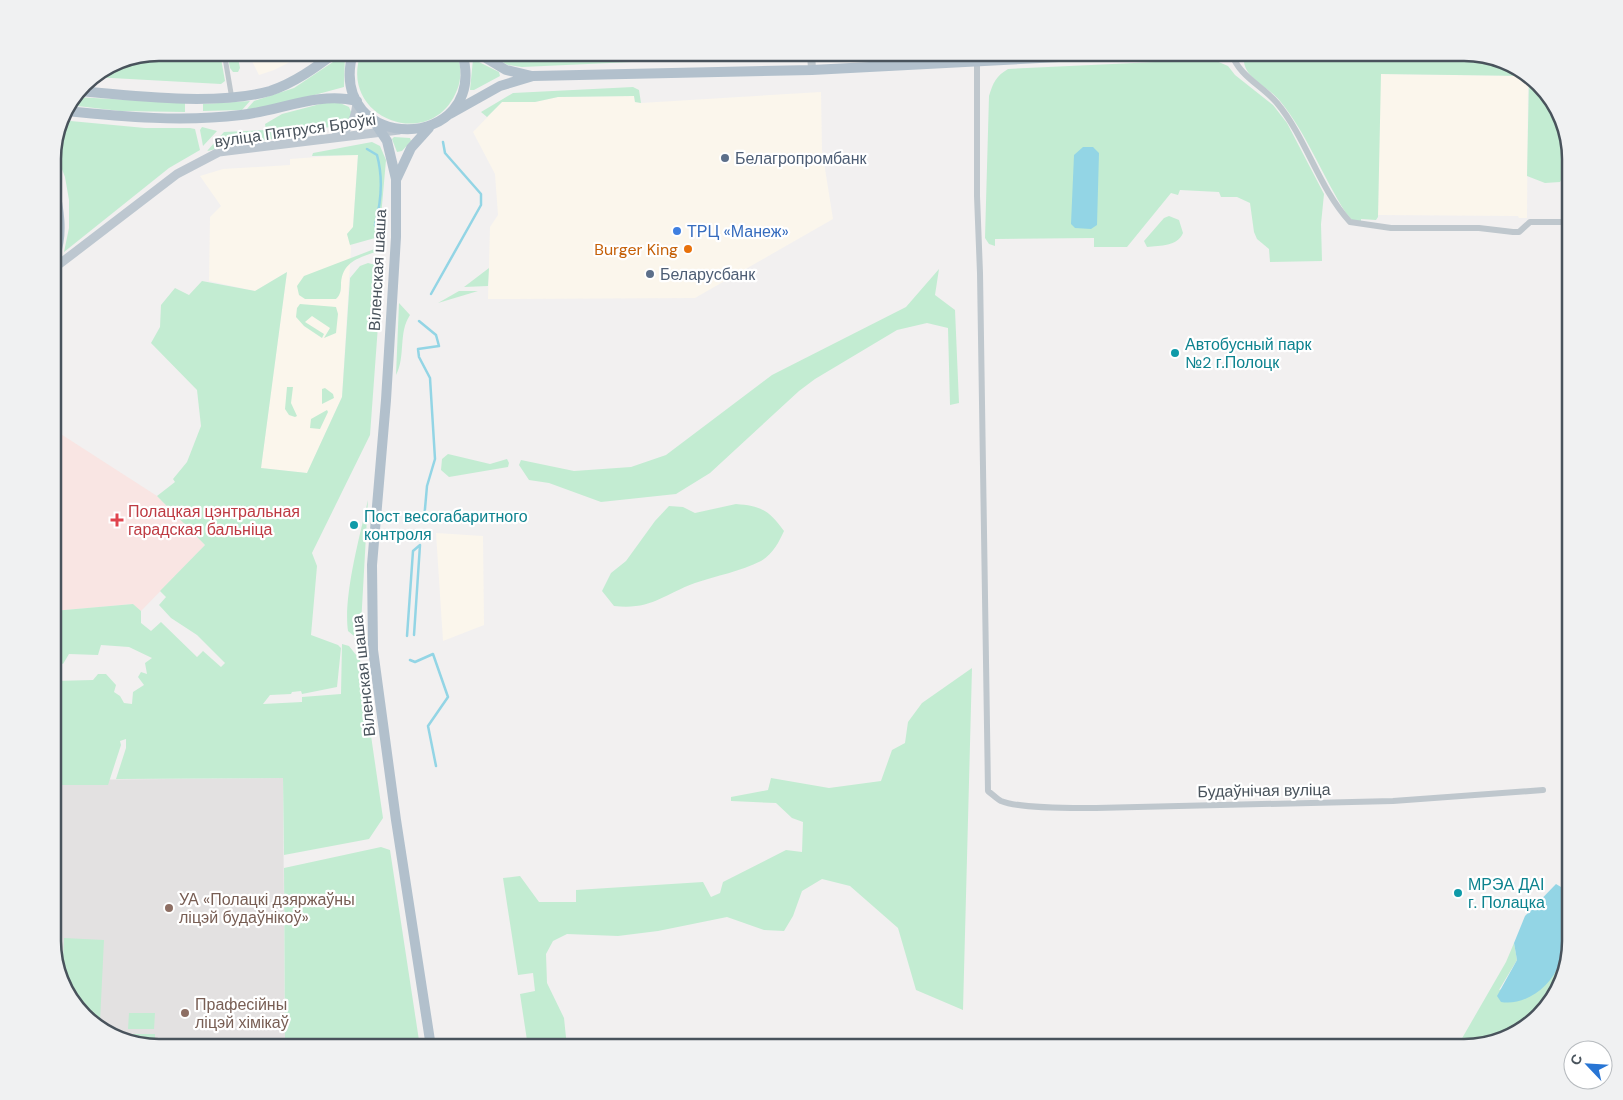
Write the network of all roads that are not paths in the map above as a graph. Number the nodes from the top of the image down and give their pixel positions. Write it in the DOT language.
graph roads {
  1 [pos="226,61"];
  2 [pos="323,61"];
  3 [pos="352,61"];
  4 [pos="491,61"];
  5 [pos="812,61"];
  6 [pos="977,61"];
  7 [pos="1237,61"];
  8 [pos="465,63"];
  9 [pos="812,70"];
  10 [pos="533,76"];
  11 [pos="88,92"];
  12 [pos="232,99"];
  13 [pos="357,101"];
  14 [pos="73,112"];
  15 [pos="450,114"];
  16 [pos="372,120"];
  17 [pos="432,125"];
  18 [pos="398,130"];
  19 [pos="382,133"];
  20 [pos="331,137"];
  21 [pos="396,179"];
  22 [pos="1562,222"];
  23 [pos="61,263"];
  24 [pos="1543,790"];
  25 [pos="430,1039"];
  1 -- 12 [label="street"];
  2 -- 12 [label="main road"];
  3 -- 13 [label="main road"];
  4 -- 10 [label="main road"];
  5 -- 9 [label="street"];
  6 -- 9 [label="main road"];
  6 -- 24 [label="street, Будаўнічая вуліца"];
  7 -- 22 [label="street"];
  8 -- 15 [label="main road"];
  9 -- 10 [label="main road"];
  10 -- 15 [label="main road"];
  11 -- 12 [label="main road"];
  13 -- 14 [label="main road"];
  13 -- 16 [label="main road, Віленская шаша"];
  13 -- 20 [label="main road"];
  15 -- 17 [label="main road"];
  16 -- 18 [label="main road"];
  16 -- 19 [label="main road, Віленская шаша"];
  17 -- 18 [label="main road"];
  17 -- 21 [label="main road"];
  18 -- 19 [label="main road, вуліца Пятруся Броўкі"];
  19 -- 20 [label="main road, вуліца Пятруся Броўкі"];
  19 -- 21 [label="main road, Віленская шаша"];
  20 -- 23 [label="main road, вуліца Пятруся Броўкі"];
  21 -- 25 [label="main road, Віленская шаша"];
}
